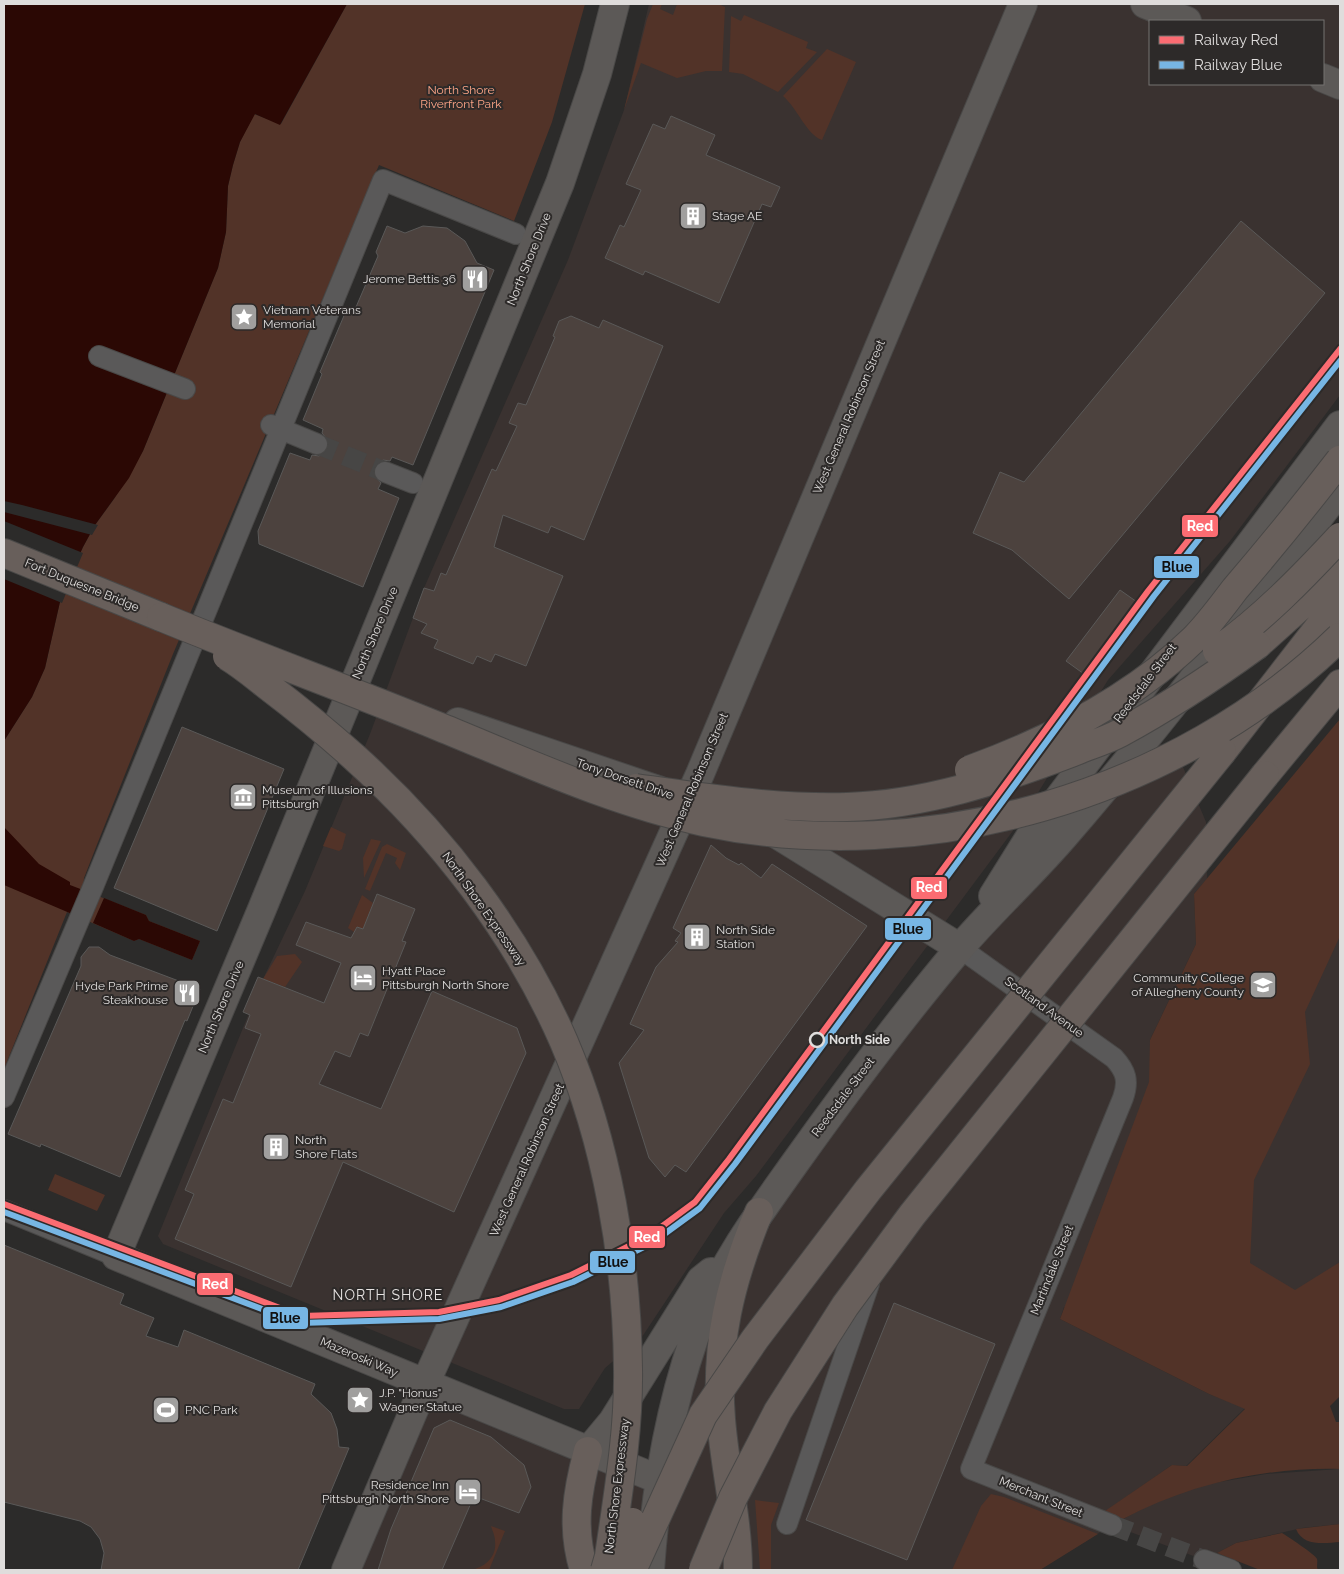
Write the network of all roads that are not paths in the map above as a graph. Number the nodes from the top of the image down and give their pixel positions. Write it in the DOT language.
graph roads {
  1 [pos="615,4"];
  2 [pos="1023,4"];
  3 [pos="1145,4"];
  4 [pos="1185,20"];
  5 [pos="1324,78"];
  6 [pos="1340,85"];
  7 [pos="516,234"];
  8 [pos="99,356"];
  9 [pos="185,389"];
  10 [pos="1340,425"];
  11 [pos="276,427"];
  12 [pos="317,444"];
  13 [pos="1340,460"];
  14 [pos="385,472"];
  15 [pos="412,483"];
  16 [pos="1340,490"];
  17 [pos="1340,537"];
  18 [pos="4,553"];
  19 [pos="1340,565"];
  20 [pos="1340,600"];
  21 [pos="160,617"];
  22 [pos="1340,636"];
  23 [pos="1340,684"];
  24 [pos="353,686"];
  25 [pos="437,726"];
  26 [pos="635,787"];
  27 [pos="688,800"];
  28 [pos="960,948"];
  29 [pos="1125,1071"];
  30 [pos="4,1097"];
  31 [pos="4,1210"];
  32 [pos="759,1212"];
  33 [pos="888,1228"];
  34 [pos="734,1251"];
  35 [pos="116,1256"];
  36 [pos="425,1384"];
  37 [pos="588,1451"];
  38 [pos="970,1469"];
  39 [pos="660,1480"];
  40 [pos="787,1524"];
  41 [pos="1112,1525"];
  42 [pos="1204,1560"];
  43 [pos="346,1570"];
  44 [pos="584,1570"];
  45 [pos="605,1570"];
  46 [pos="626,1570"];
  47 [pos="633,1570"];
  48 [pos="650,1570"];
  49 [pos="703,1570"];
  50 [pos="738,1570"];
  51 [pos="1231,1570"];
  1 -- 24 [label="main road, North Shore Drive"];
  2 -- 27 [label="main road, West General Robinson Street"];
  3 -- 4 [label="main road"];
  5 -- 6 [label="main road"];
  7 -- 11 [label="street"];
  8 -- 9 [label="street"];
  10 -- 28 [label="main road, Reedsdale Street"];
  11 -- 12 [label="street"];
  11 -- 30 [label="street"];
  13 -- 25 [label="highway, bridge"];
  14 -- 15 [label="street"];
  16 -- 28 [label="main road, Reedsdale Street"];
  17 -- 26 [label="highway, bridge"];
  18 -- 21 [label="highway, Fort Duquesne Bridge"];
  19 -- 26 [label="highway, bridge"];
  20 -- 47 [label="highway, bridge"];
  21 -- 25 [label="highway, bridge"];
  21 -- 26 [label="highway, bridge"];
  21 -- 45 [label="highway, North Shore Expressway, bridge"];
  21 -- 46 [label="highway, North Shore Expressway, bridge"];
  22 -- 25 [label="highway, bridge"];
  23 -- 49 [label="highway, bridge"];
  24 -- 27 [label="main road, Tony Dorsett Drive"];
  24 -- 35 [label="main road, North Shore Drive"];
  27 -- 28 [label="main road, Tony Dorsett Drive"];
  27 -- 36 [label="main road, West General Robinson Street"];
  28 -- 29 [label="street, Scotland Avenue"];
  28 -- 32 [label="main road, Reedsdale Street"];
  29 -- 38 [label="street, Martindale Street"];
  31 -- 35 [label="street, Mazeroski Way"];
  32 -- 34 [label="main road, Reedsdale Street"];
  32 -- 50 [label="highway"];
  33 -- 40 [label="street"];
  34 -- 37 [label="main road, Reedsdale Street"];
  34 -- 39 [label="main road, Reedsdale Street"];
  35 -- 36 [label="main road, Mazeroski Way"];
  36 -- 37 [label="main road, Mazeroski Way"];
  36 -- 43 [label="main road, West General Robinson Street"];
  37 -- 39 [label="main road, Mazeroski Way"];
  37 -- 44 [label="highway"];
  38 -- 41 [label="street, Merchant Street"];
  39 -- 47 [label="highway"];
  39 -- 48 [label="main road, Reedsdale Street"];
  42 -- 51 [label="street"];
}
